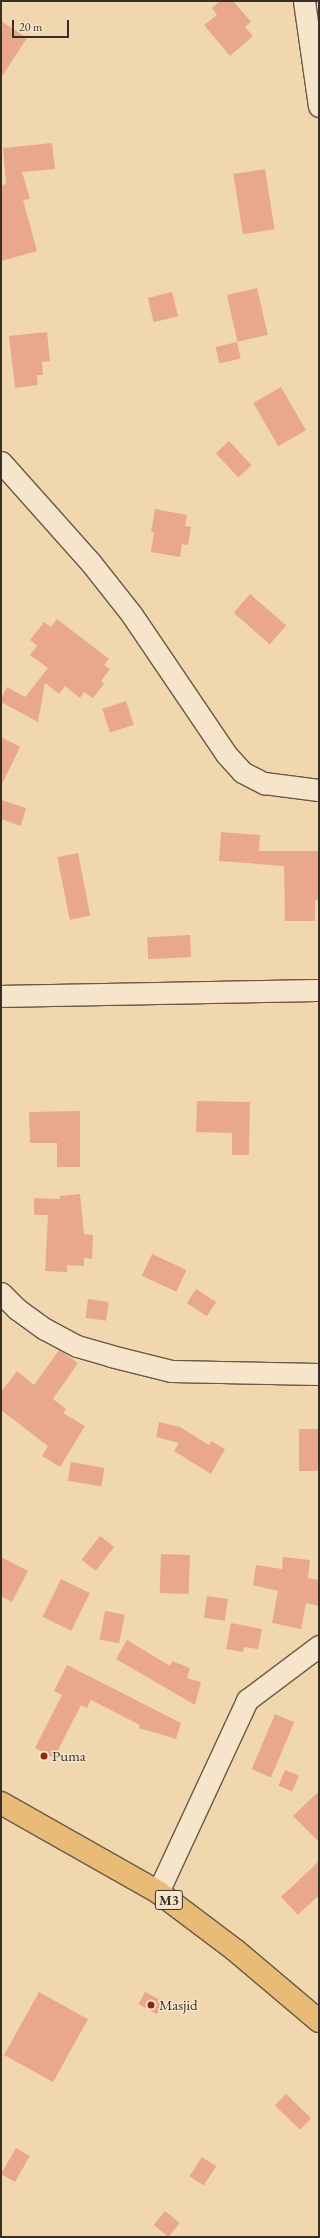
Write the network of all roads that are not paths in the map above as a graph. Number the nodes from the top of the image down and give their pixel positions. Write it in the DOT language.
graph roads {
  1 [pos="304,1"];
  2 [pos="319,106"];
  3 [pos="1,462"];
  4 [pos="319,790"];
  5 [pos="319,990"];
  6 [pos="1,996"];
  7 [pos="1,1293"];
  8 [pos="319,1374"];
  9 [pos="319,1646"];
  10 [pos="1,1803"];
  11 [pos="158,1892"];
  12 [pos="319,2021"];
  1 -- 2 [label="street"];
  3 -- 4 [label="street"];
  5 -- 6 [label="street"];
  7 -- 8 [label="street"];
  9 -- 11 [label="street"];
  10 -- 11 [label="highway, M3"];
  11 -- 12 [label="highway, M3"];
}
